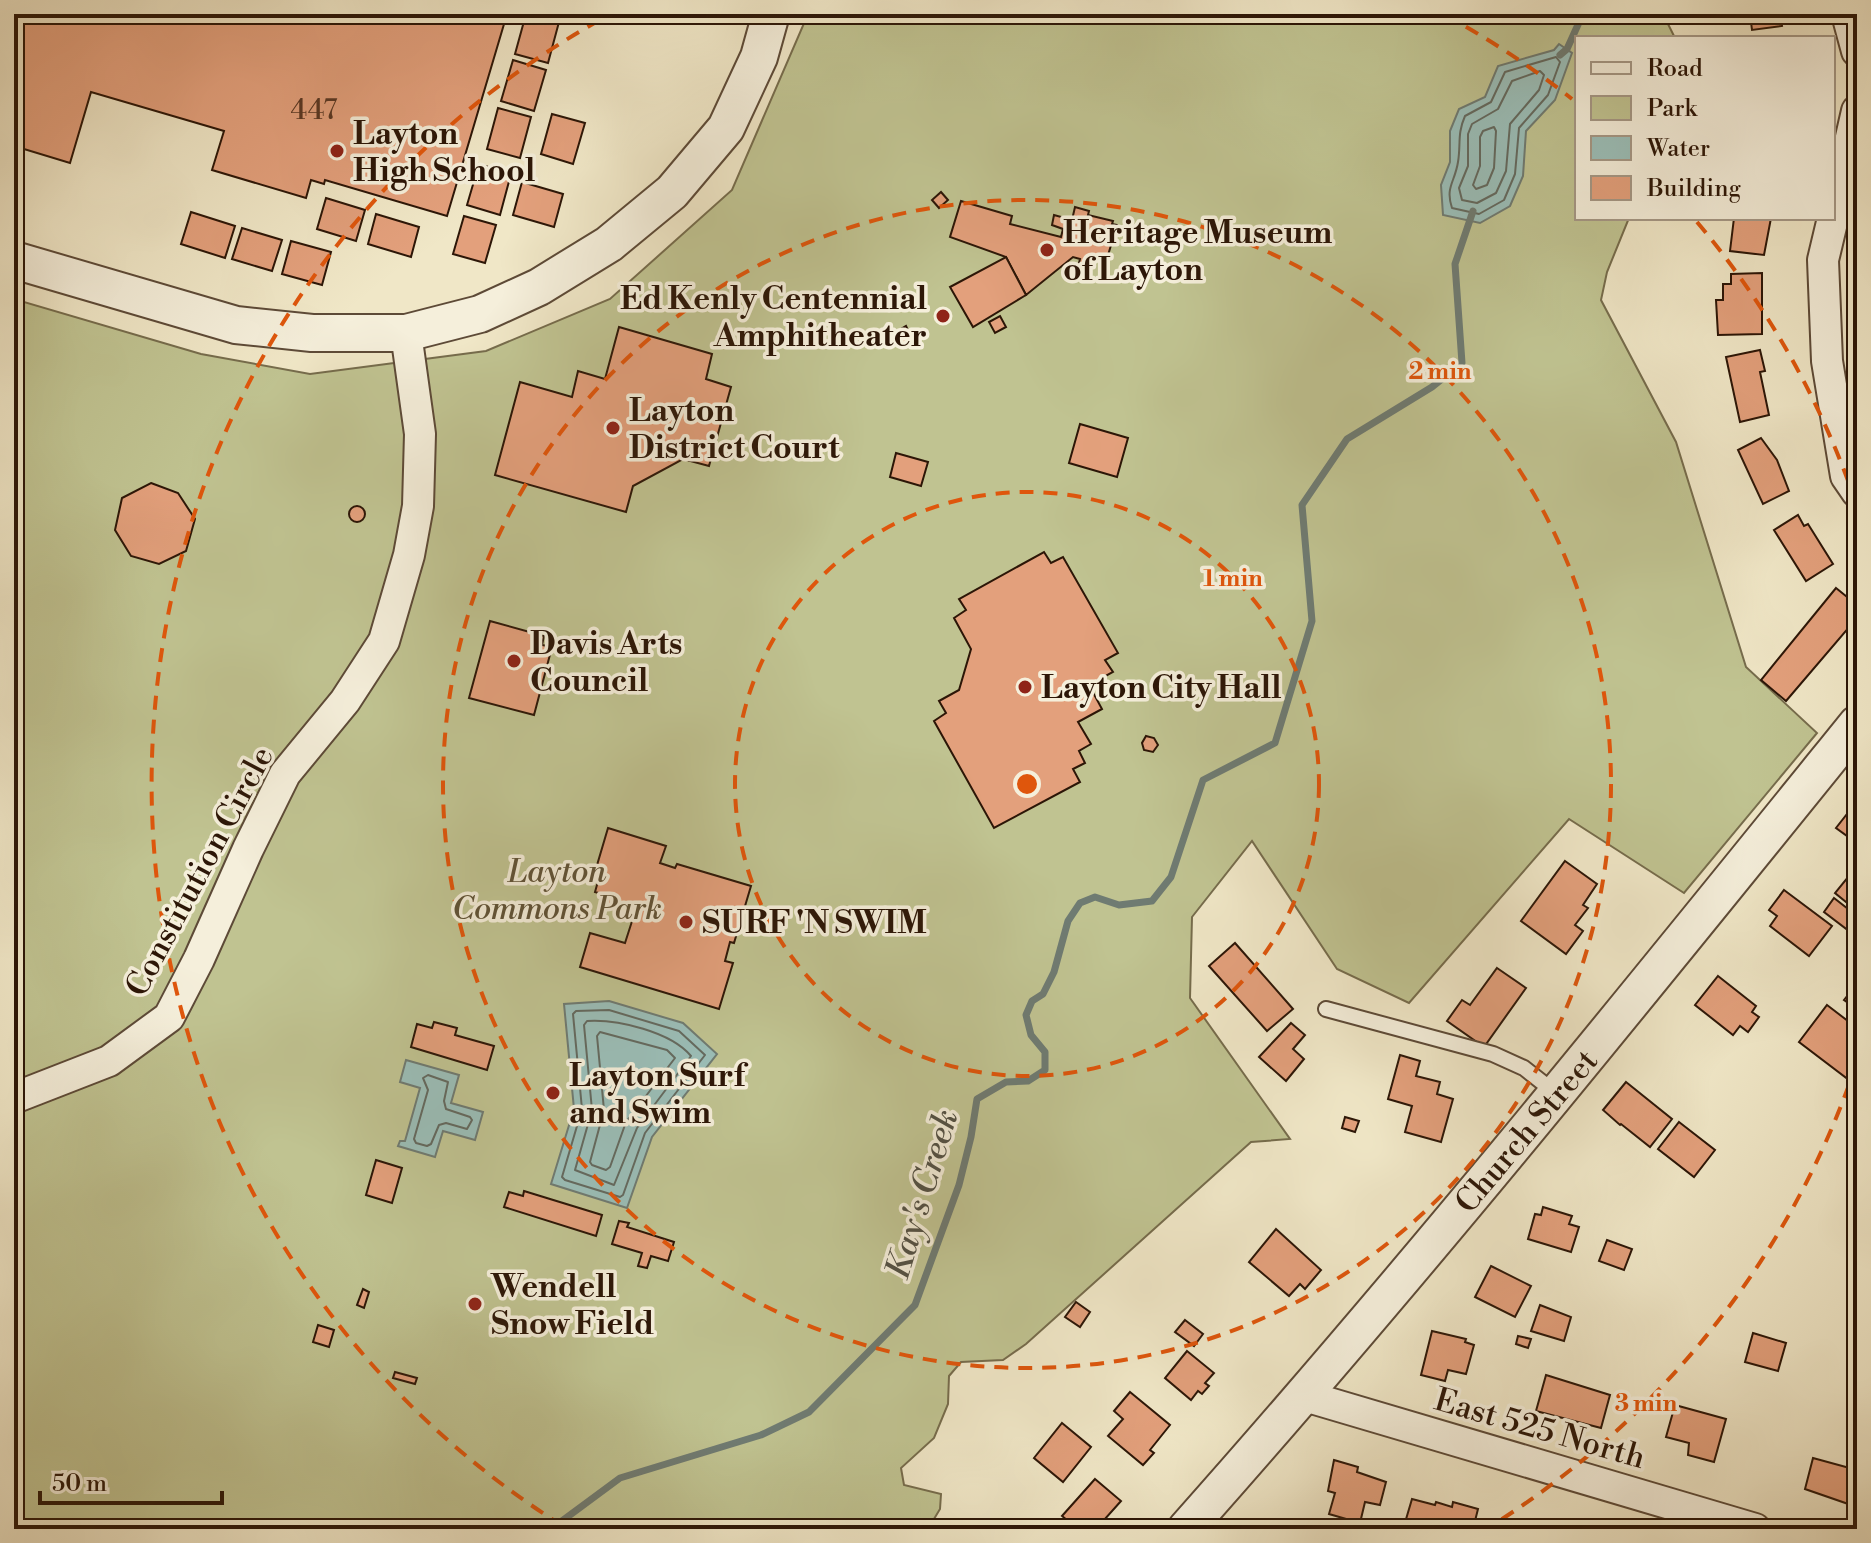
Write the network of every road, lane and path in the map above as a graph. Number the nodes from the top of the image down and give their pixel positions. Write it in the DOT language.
graph roads {
  1 [pos="771,14"];
  2 [pos="1847,14"];
  3 [pos="1857,51"];
  4 [pos="1857,111"];
  5 [pos="1835,208"];
  6 [pos="1832,220"];
  7 [pos="14,260"];
  8 [pos="406,333"];
  9 [pos="1857,492"];
  10 [pos="1857,724"];
  11 [pos="1326,1009"];
  12 [pos="1558,1095"];
  13 [pos="14,1098"];
  14 [pos="1305,1396"];
  15 [pos="1186,1529"];
  16 [pos="1755,1529"];
  1 -- 8 [label="street"];
  2 -- 3 [label="street"];
  4 -- 5 [label="street"];
  6 -- 9 [label="street"];
  7 -- 8 [label="street"];
  8 -- 13 [label="street, Constitution Circle"];
  10 -- 12 [label="street, Church Street"];
  11 -- 12 [label="lane"];
  12 -- 14 [label="street, Church Street"];
  14 -- 15 [label="street, Church Street"];
  14 -- 16 [label="street, East 525 North"];
}
